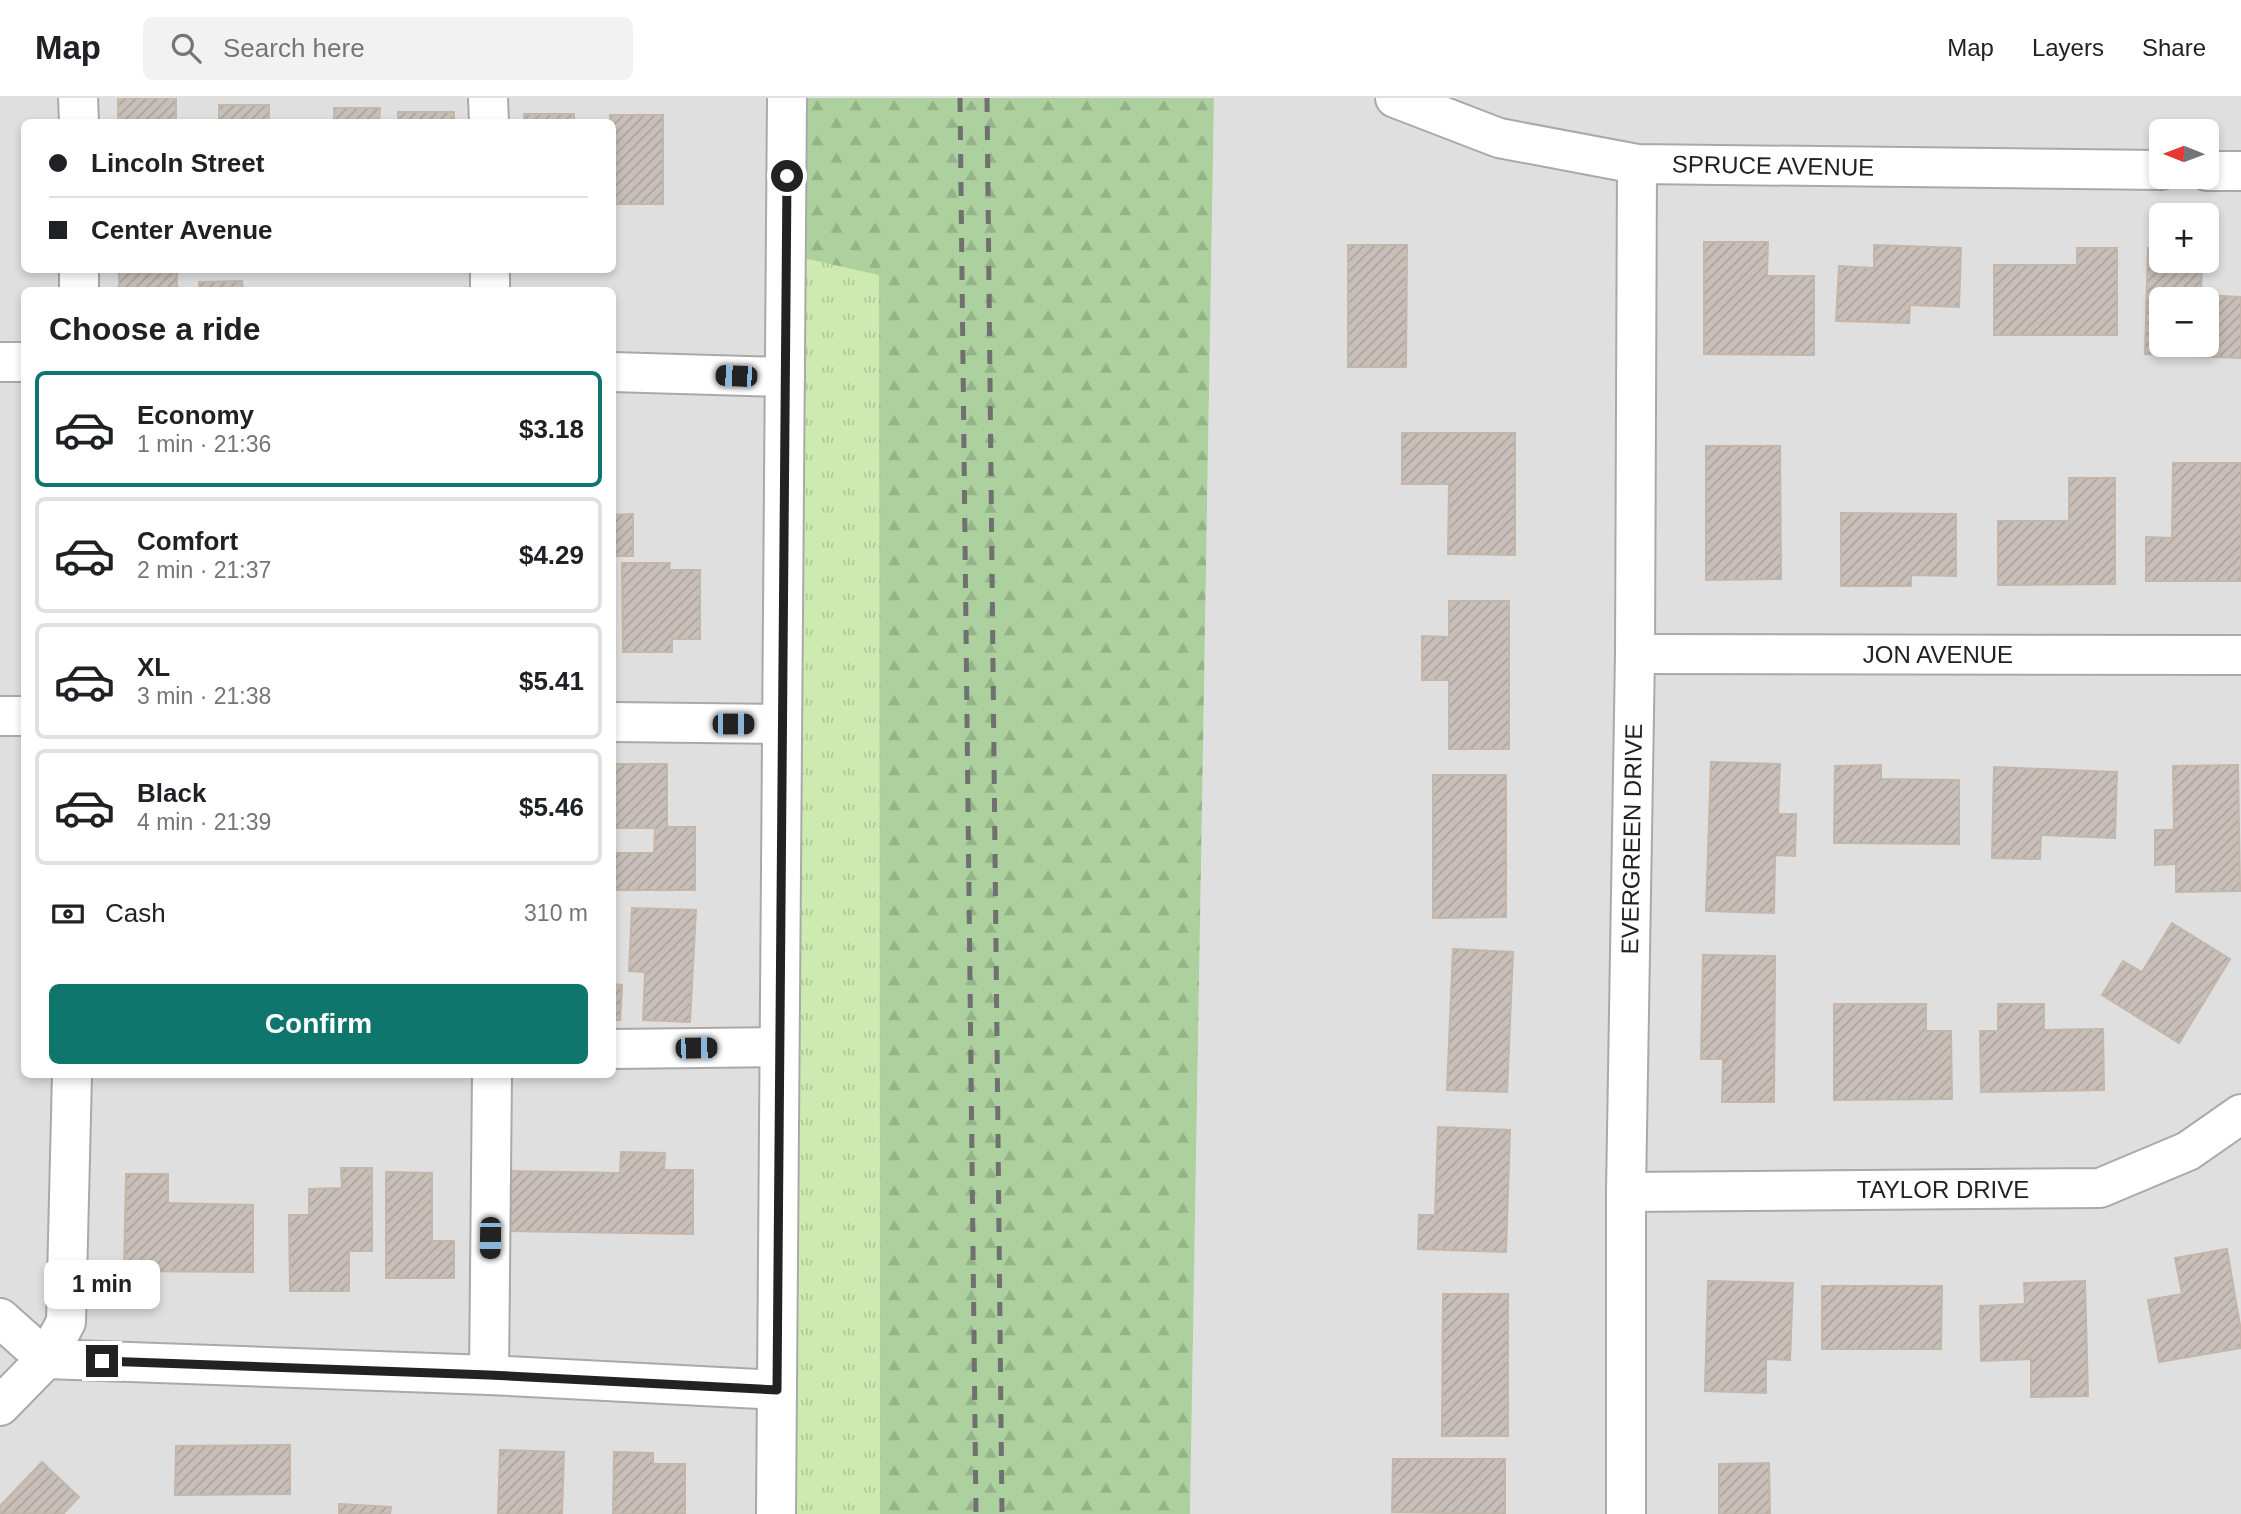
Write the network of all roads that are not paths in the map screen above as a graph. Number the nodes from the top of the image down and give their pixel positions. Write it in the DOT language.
graph roads {
  1 [pos="78,98"];
  2 [pos="488,98"];
  3 [pos="787,98"];
  4 [pos="1395,98"];
  5 [pos="79,119"];
  6 [pos="489,119"];
  7 [pos="1637,164"];
  8 [pos="2149,170"];
  9 [pos="2219,171"];
  10 [pos="2241,171"];
  11 [pos="0,362"];
  12 [pos="21,362"];
  13 [pos="616,372"];
  14 [pos="785,377"];
  15 [pos="1635,654"];
  16 [pos="2241,655"];
  17 [pos="0,716"];
  18 [pos="21,716"];
  19 [pos="616,722"];
  20 [pos="781,724"];
  21 [pos="779,1047"];
  22 [pos="616,1049"];
  23 [pos="72,1078"];
  24 [pos="492,1078"];
  25 [pos="2241,1114"];
  26 [pos="1626,1192"];
  27 [pos="0,1318"];
  28 [pos="46,1359"];
  29 [pos="489,1375"];
  30 [pos="777,1390"];
  31 [pos="0,1406"];
  32 [pos="776,1514"];
  33 [pos="1626,1514"];
  1 -- 5 [label="street"];
  2 -- 6 [label="street"];
  3 -- 14 [label="street"];
  4 -- 7 [label="street, SPRUCE AVENUE"];
  7 -- 8 [label="street, SPRUCE AVENUE"];
  7 -- 15 [label="street, EVERGREEN DRIVE"];
  9 -- 10 [label="street"];
  11 -- 12 [label="street"];
  13 -- 14 [label="street"];
  14 -- 20 [label="street"];
  15 -- 16 [label="street, JON AVENUE"];
  15 -- 26 [label="street, EVERGREEN DRIVE"];
  17 -- 18 [label="street"];
  19 -- 20 [label="street"];
  20 -- 21 [label="street"];
  21 -- 22 [label="street"];
  21 -- 30 [label="street"];
  23 -- 28 [label="street"];
  24 -- 29 [label="street"];
  25 -- 26 [label="street, TAYLOR DRIVE"];
  26 -- 33 [label="street, EVERGREEN DRIVE"];
  27 -- 28 [label="street"];
  28 -- 29 [label="street"];
  28 -- 31 [label="street"];
  29 -- 30 [label="street"];
  30 -- 32 [label="street"];
}
